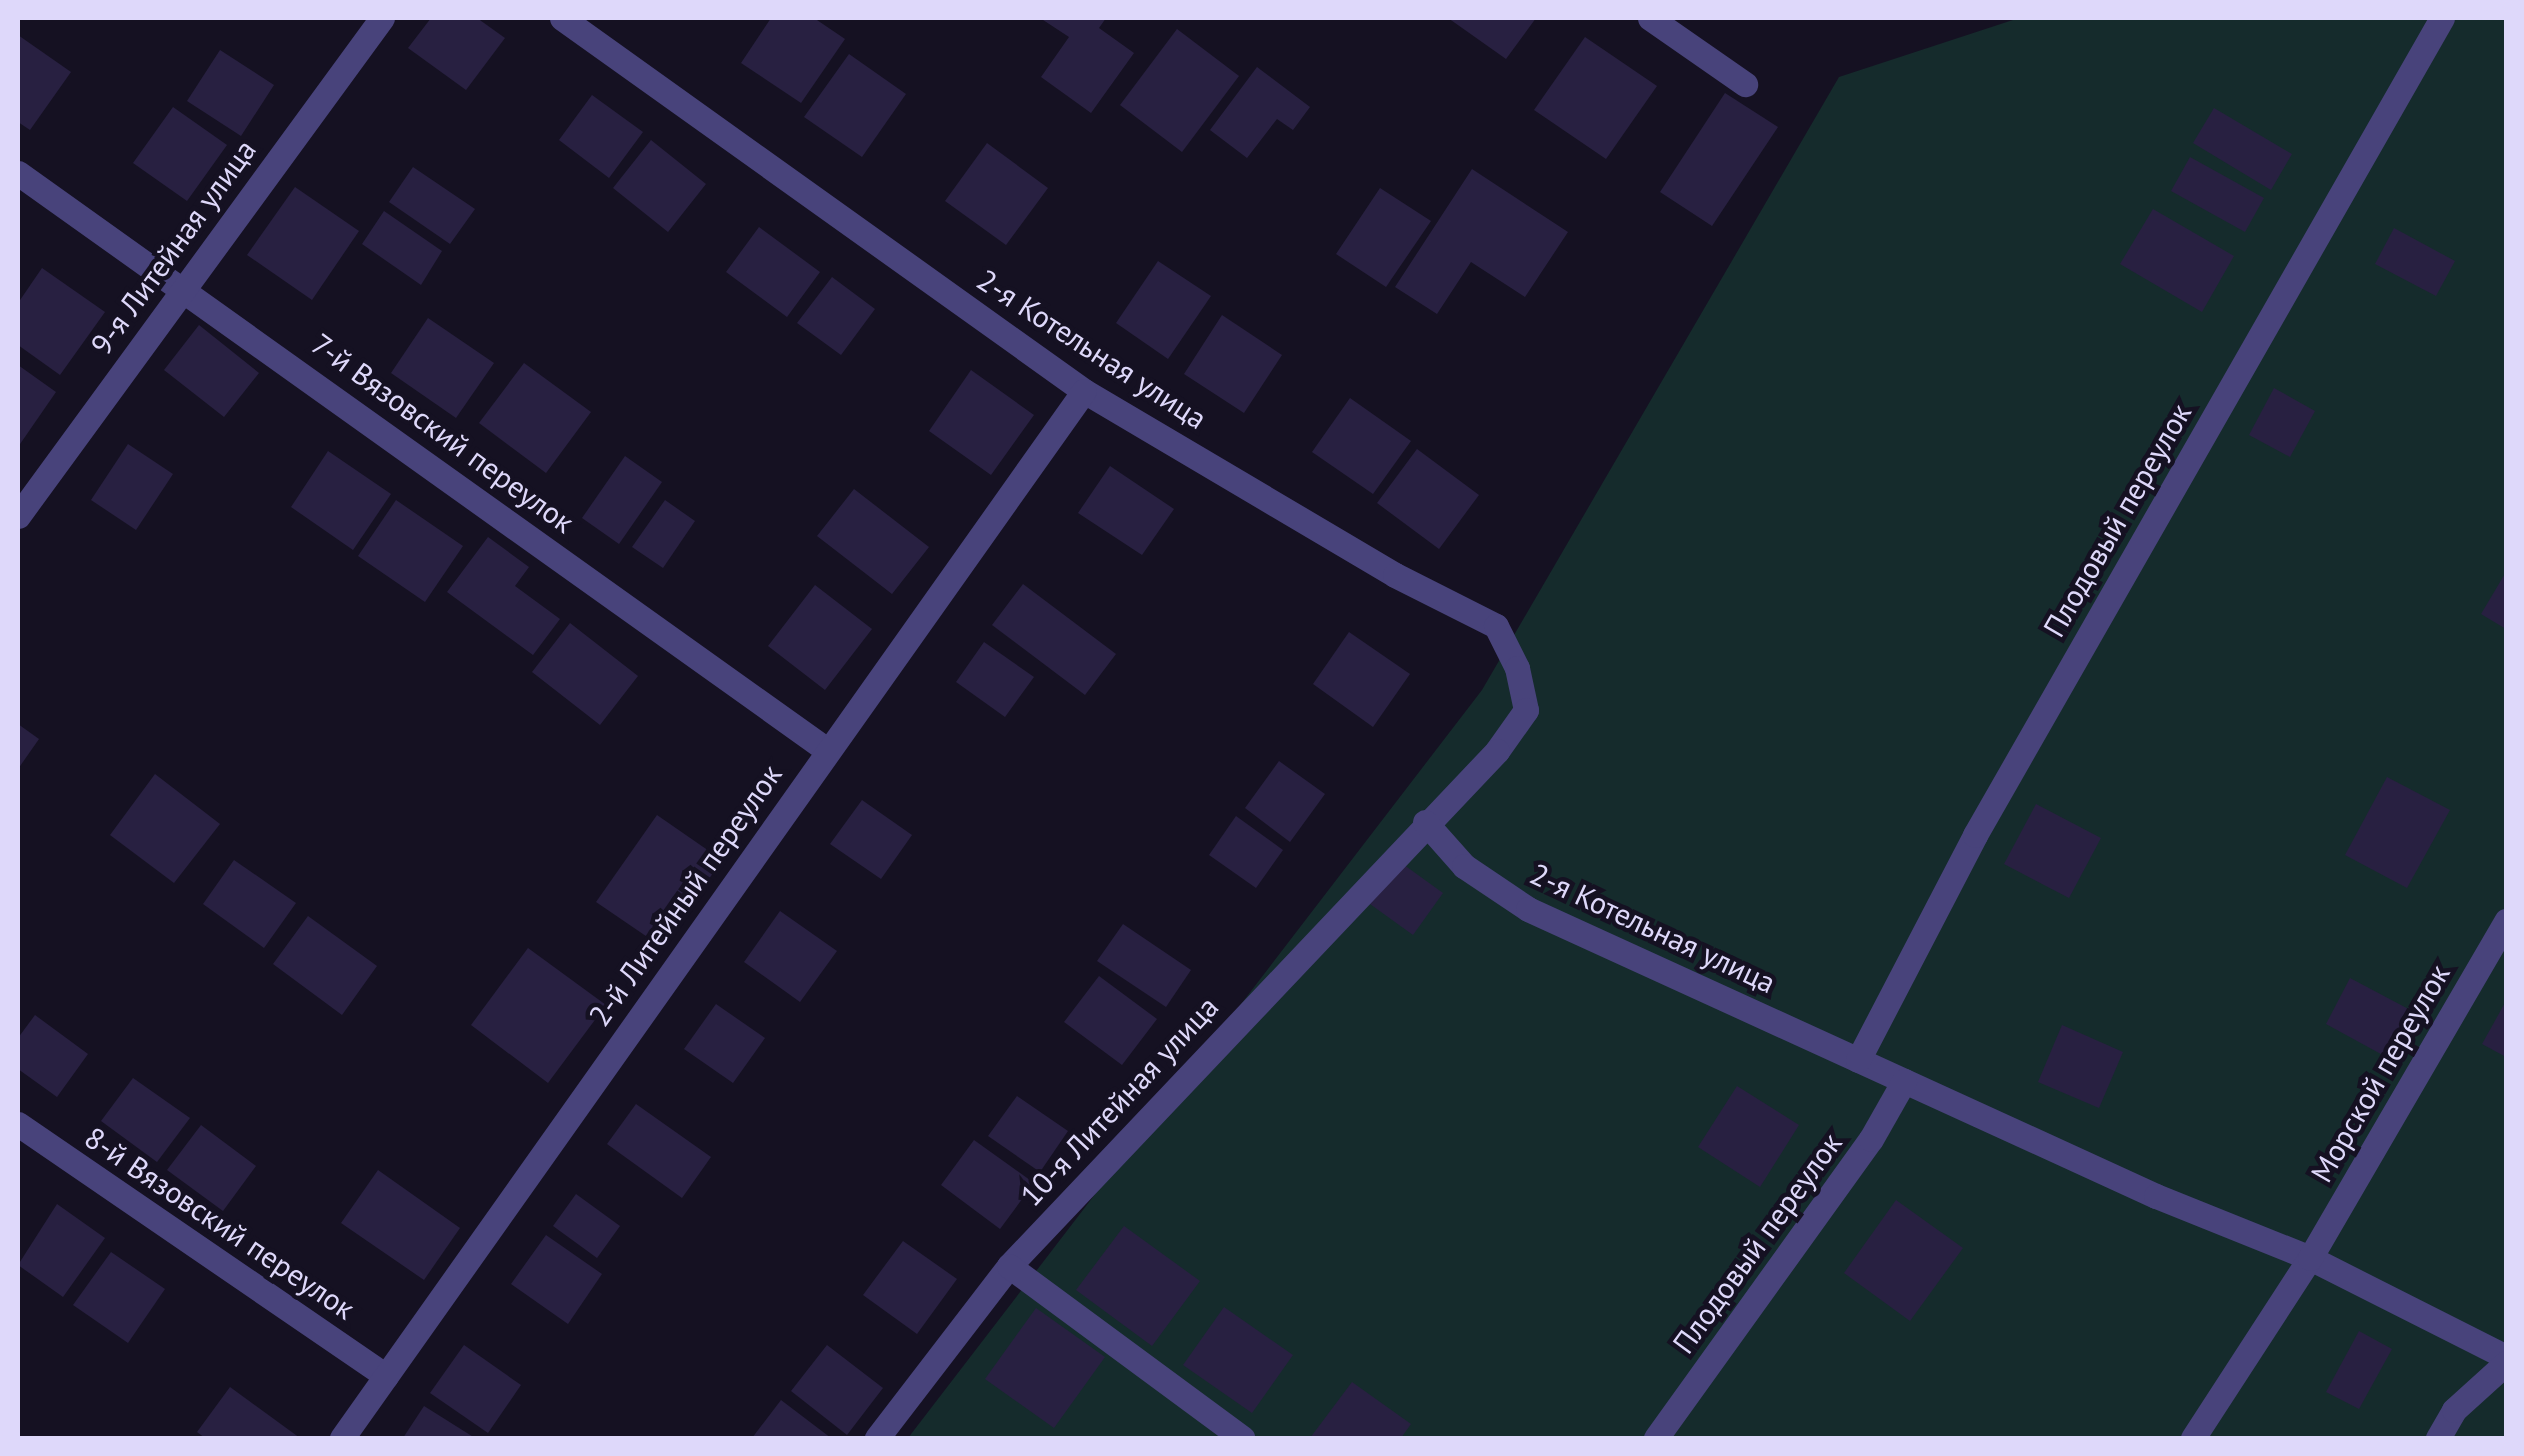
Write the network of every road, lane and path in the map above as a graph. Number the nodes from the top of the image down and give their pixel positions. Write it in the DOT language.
graph roads {
  1 [pos="382,18"];
  2 [pos="562,18"];
  3 [pos="1650,18"];
  4 [pos="2442,18"];
  5 [pos="1745,84"];
  6 [pos="18,173"];
  7 [pos="184,286"];
  8 [pos="1084,391"];
  9 [pos="18,516"];
  10 [pos="827,750"];
  11 [pos="1425,822"];
  12 [pos="2506,921"];
  13 [pos="1858,1060"];
  14 [pos="1904,1080"];
  15 [pos="18,1124"];
  16 [pos="2310,1258"];
  17 [pos="1009,1266"];
  18 [pos="2506,1360"];
  19 [pos="386,1376"];
  20 [pos="342,1438"];
  21 [pos="878,1438"];
  22 [pos="1242,1438"];
  23 [pos="1656,1438"];
  24 [pos="2193,1438"];
  25 [pos="2438,1438"];
  1 -- 7 [label="street, 9-я Литейная улица"];
  2 -- 8 [label="street, 2-я Котельная улица"];
  3 -- 5 [label="street"];
  4 -- 13 [label="street, Плодовый переулок"];
  6 -- 7 [label="street, 7-й Вязовский переулок"];
  7 -- 9 [label="street, 9-я Литейная улица"];
  7 -- 10 [label="street, 7-й Вязовский переулок"];
  8 -- 10 [label="street, 2-й Литейный переулок"];
  8 -- 11 [label="street, 2-я Котельная улица"];
  10 -- 19 [label="street, 2-й Литейный переулок"];
  11 -- 13 [label="street, 2-я Котельная улица"];
  11 -- 17 [label="street, 10-я Литейная улица"];
  12 -- 16 [label="street, Морской переулок"];
  13 -- 14 [label="street, 2-я Котельная улица"];
  14 -- 16 [label="street, 2-я Котельная улица"];
  14 -- 23 [label="street, Плодовый переулок"];
  15 -- 19 [label="street, 8-й Вязовский переулок"];
  16 -- 18 [label="street, 2-я Котельная улица"];
  16 -- 24 [label="street, Морской переулок"];
  17 -- 21 [label="street, 10-я Литейная улица"];
  17 -- 22 [label="street"];
  18 -- 25 [label="street"];
  19 -- 20 [label="street, 2-й Литейный переулок"];
}
